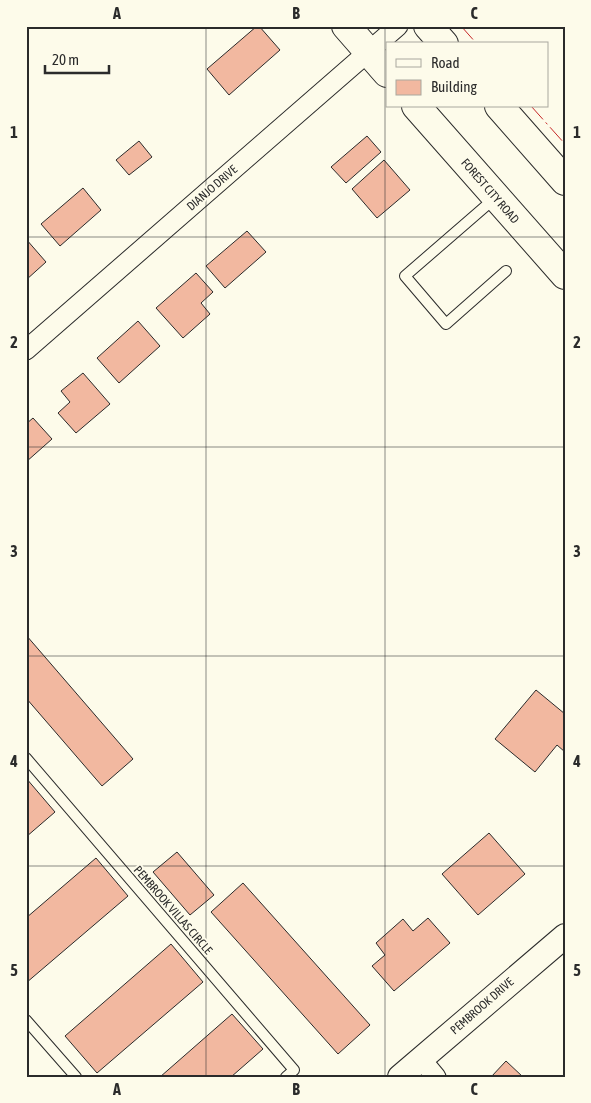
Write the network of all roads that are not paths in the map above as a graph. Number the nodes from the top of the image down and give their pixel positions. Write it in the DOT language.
graph roads {
  1 [pos="346,26"];
  2 [pos="398,26"];
  3 [pos="428,26"];
  4 [pos="442,42"];
  5 [pos="368,52"];
  6 [pos="386,72"];
  7 [pos="418,108"];
  8 [pos="500,108"];
  9 [pos="559,171"];
  10 [pos="496,197"];
  11 [pos="506,271"];
  12 [pos="565,275"];
  13 [pos="26,350"];
  14 [pos="26,758"];
  15 [pos="565,936"];
  16 [pos="26,1020"];
  17 [pos="428,1068"];
  18 [pos="76,1077"];
  19 [pos="286,1077"];
  20 [pos="400,1077"];
  1 -- 5 [label="main road"];
  2 -- 5 [label="street, DIANJO DRIVE"];
  3 -- 4 [label="main road"];
  5 -- 6 [label="main road"];
  5 -- 13 [label="street, DIANJO DRIVE"];
  7 -- 10 [label="main road, FOREST CITY ROAD"];
  8 -- 9 [label="main road"];
  10 -- 11 [label="lane"];
  10 -- 12 [label="main road, FOREST CITY ROAD"];
  14 -- 19 [label="lane, PEMBROOK VILLAS CIRCLE"];
  15 -- 17 [label="street, PEMBROOK DRIVE"];
  16 -- 18 [label="lane"];
  17 -- 20 [label="street, PEMBROOK DRIVE"];
}
